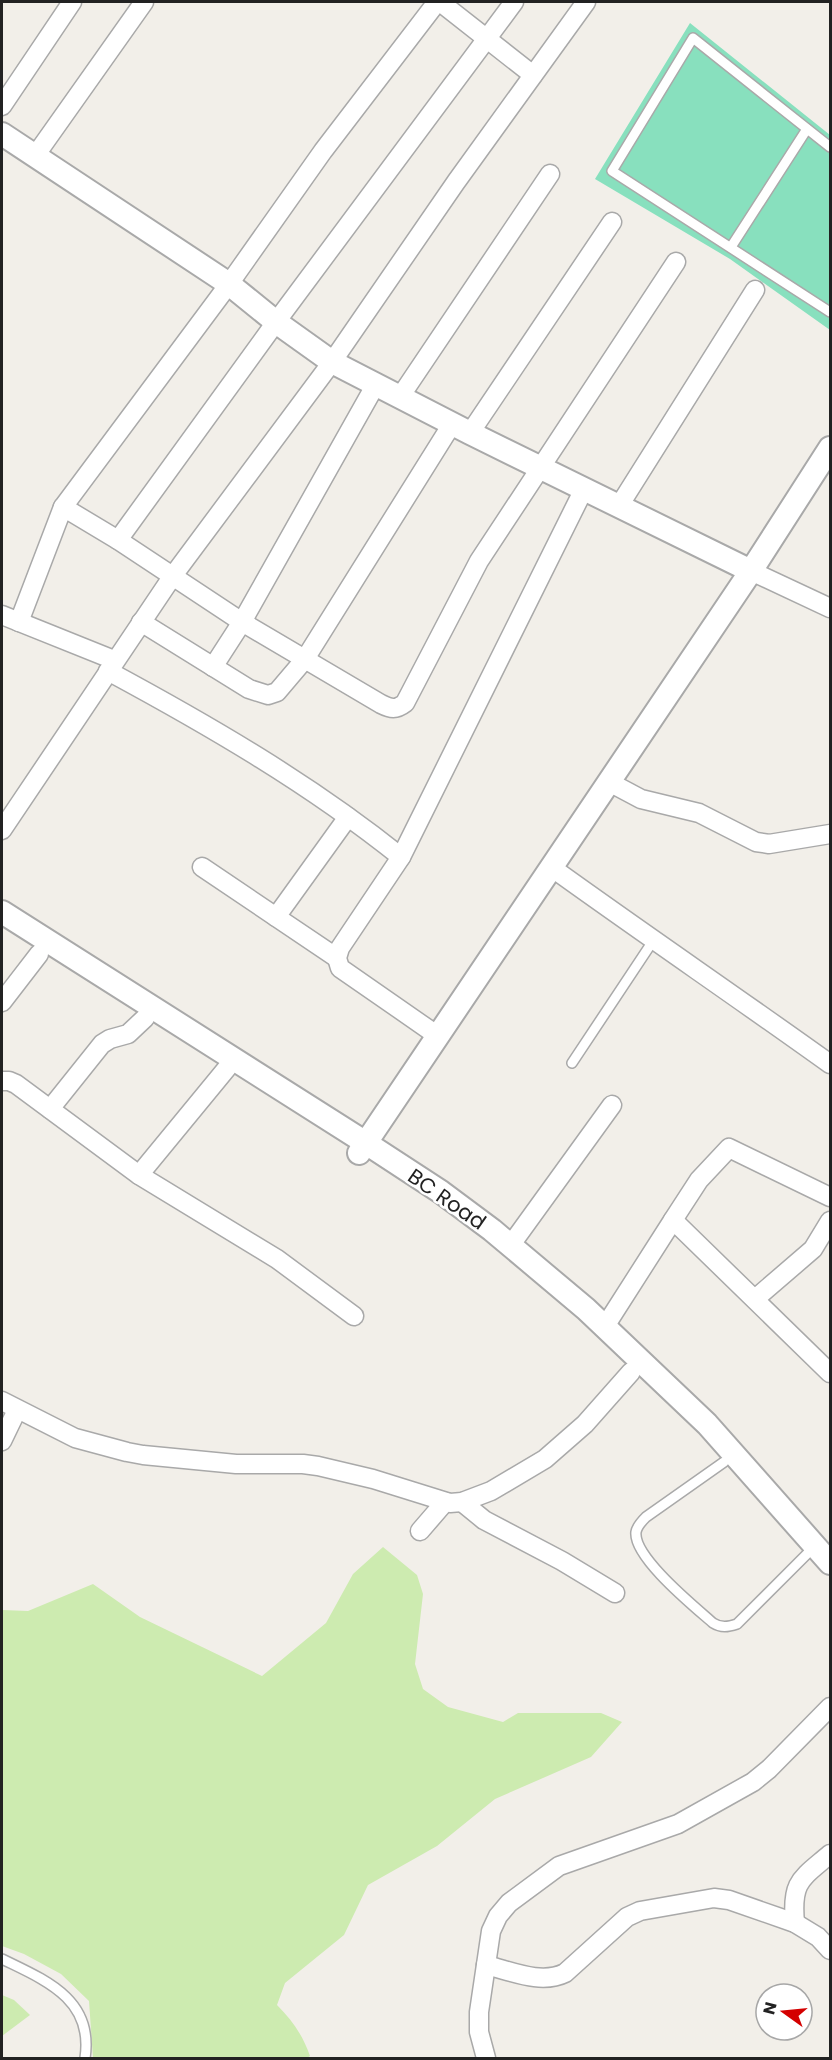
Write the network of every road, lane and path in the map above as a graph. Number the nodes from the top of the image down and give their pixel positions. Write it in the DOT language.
graph roads {
  1 [pos="72,2"];
  2 [pos="144,2"];
  3 [pos="438,2"];
  4 [pos="514,2"];
  5 [pos="586,2"];
  6 [pos="485,38"];
  7 [pos="533,75"];
  8 [pos="2,106"];
  9 [pos="807,129"];
  10 [pos="2,134"];
  11 [pos="831,147"];
  12 [pos="35,156"];
  13 [pos="550,174"];
  14 [pos="612,222"];
  15 [pos="731,248"];
  16 [pos="676,262"];
  17 [pos="229,284"];
  18 [pos="755,290"];
  19 [pos="831,312"];
  20 [pos="276,322"];
  21 [pos="332,362"];
  22 [pos="376,384"];
  23 [pos="400,397"];
  24 [pos="461,429"];
  25 [pos="831,448"];
  26 [pos="542,468"];
  27 [pos="584,489"];
  28 [pos="619,506"];
  29 [pos="63,507"];
  30 [pos="118,540"];
  31 [pos="751,571"];
  32 [pos="172,577"];
  33 [pos="831,608"];
  34 [pos="10,618"];
  35 [pos="141,622"];
  36 [pos="242,622"];
  37 [pos="304,658"];
  38 [pos="111,666"];
  39 [pos="213,667"];
  40 [pos="609,782"];
  41 [pos="348,817"];
  42 [pos="2,830"];
  43 [pos="831,834"];
  44 [pos="401,857"];
  45 [pos="202,867"];
  46 [pos="551,867"];
  47 [pos="2,912"];
  48 [pos="276,917"];
  49 [pos="2,930"];
  50 [pos="653,941"];
  51 [pos="39,954"];
  52 [pos="336,958"];
  53 [pos="2,1002"];
  54 [pos="145,1018"];
  55 [pos="438,1036"];
  56 [pos="573,1063"];
  57 [pos="831,1064"];
  58 [pos="227,1068"];
  59 [pos="2,1081"];
  60 [pos="612,1105"];
  61 [pos="50,1109"];
  62 [pos="363,1148"];
  63 [pos="140,1175"];
  64 [pos="831,1197"];
  65 [pos="673,1220"];
  66 [pos="831,1221"];
  67 [pos="510,1245"];
  68 [pos="754,1299"];
  69 [pos="354,1316"];
  70 [pos="600,1332"];
  71 [pos="631,1372"];
  72 [pos="831,1373"];
  73 [pos="9,1405"];
  74 [pos="2,1442"];
  75 [pos="724,1462"];
  76 [pos="454,1502"];
  77 [pos="420,1531"];
  78 [pos="812,1550"];
  79 [pos="831,1563"];
  80 [pos="831,1580"];
  81 [pos="615,1593"];
  82 [pos="831,1707"];
  83 [pos="831,1854"];
  84 [pos="795,1923"];
  85 [pos="831,1950"];
  86 [pos="2,1959"];
  87 [pos="486,1965"];
  88 [pos="84,2058"];
  89 [pos="486,2058"];
  1 -- 8 [label="street"];
  2 -- 12 [label="street"];
  3 -- 6 [label="street"];
  3 -- 17 [label="street"];
  4 -- 6 [label="street"];
  5 -- 7 [label="street"];
  6 -- 7 [label="street"];
  6 -- 20 [label="street"];
  7 -- 21 [label="street"];
  9 -- 11 [label="lane"];
  9 -- 15 [label="lane"];
  9 -- 15 [label="lane"];
  10 -- 12 [label="street"];
  12 -- 17 [label="street"];
  13 -- 23 [label="street"];
  14 -- 24 [label="street"];
  15 -- 19 [label="lane"];
  16 -- 26 [label="street"];
  17 -- 20 [label="street"];
  17 -- 29 [label="street"];
  18 -- 28 [label="street"];
  20 -- 21 [label="street"];
  20 -- 30 [label="street"];
  21 -- 22 [label="street"];
  21 -- 32 [label="street"];
  22 -- 23 [label="street"];
  22 -- 36 [label="street"];
  23 -- 24 [label="street"];
  24 -- 26 [label="street"];
  24 -- 37 [label="street"];
  25 -- 31 [label="street"];
  26 -- 27 [label="street"];
  26 -- 37 [label="street"];
  27 -- 28 [label="street"];
  27 -- 44 [label="street"];
  28 -- 31 [label="street"];
  29 -- 30 [label="street"];
  29 -- 34 [label="street"];
  30 -- 32 [label="street"];
  31 -- 33 [label="street"];
  31 -- 40 [label="street"];
  32 -- 35 [label="street"];
  32 -- 36 [label="street"];
  34 -- 38 [label="street"];
  35 -- 38 [label="street"];
  35 -- 39 [label="street"];
  36 -- 37 [label="street"];
  36 -- 39 [label="street"];
  37 -- 39 [label="street"];
  38 -- 41 [label="street"];
  38 -- 42 [label="street"];
  40 -- 43 [label="street"];
  40 -- 46 [label="street"];
  41 -- 44 [label="street"];
  41 -- 48 [label="street"];
  44 -- 52 [label="street"];
  45 -- 48 [label="street"];
  46 -- 50 [label="street"];
  46 -- 55 [label="street"];
  47 -- 62 [label="street, BC Road"];
  48 -- 52 [label="street"];
  49 -- 51 [label="street, BC Road"];
  50 -- 56 [label="lane"];
  50 -- 57 [label="street"];
  51 -- 53 [label="street"];
  51 -- 54 [label="street, BC Road"];
  52 -- 55 [label="street"];
  54 -- 58 [label="street, BC Road"];
  54 -- 61 [label="street"];
  55 -- 62 [label="street"];
  58 -- 62 [label="street, BC Road"];
  58 -- 63 [label="street"];
  59 -- 61 [label="street"];
  60 -- 67 [label="street"];
  61 -- 63 [label="street"];
  62 -- 67 [label="street, BC Road"];
  62 -- 70 [label="street, BC Road"];
  63 -- 69 [label="street"];
  64 -- 65 [label="street"];
  65 -- 68 [label="street"];
  65 -- 70 [label="street"];
  66 -- 68 [label="street"];
  67 -- 70 [label="street, BC Road"];
  68 -- 72 [label="street"];
  70 -- 71 [label="street, BC Road"];
  70 -- 78 [label="street, BC Road"];
  71 -- 75 [label="street, BC Road"];
  71 -- 76 [label="street"];
  73 -- 74 [label="street"];
  73 -- 76 [label="street"];
  75 -- 78 [label="street, BC Road"];
  75 -- 78 [label="lane"];
  76 -- 77 [label="street"];
  76 -- 81 [label="street"];
  78 -- 79 [label="street, BC Road"];
  78 -- 80 [label="street, BC Road"];
  82 -- 87 [label="street"];
  83 -- 84 [label="street"];
  84 -- 85 [label="street"];
  84 -- 87 [label="street"];
  86 -- 88 [label="lane"];
  87 -- 89 [label="street"];
}
